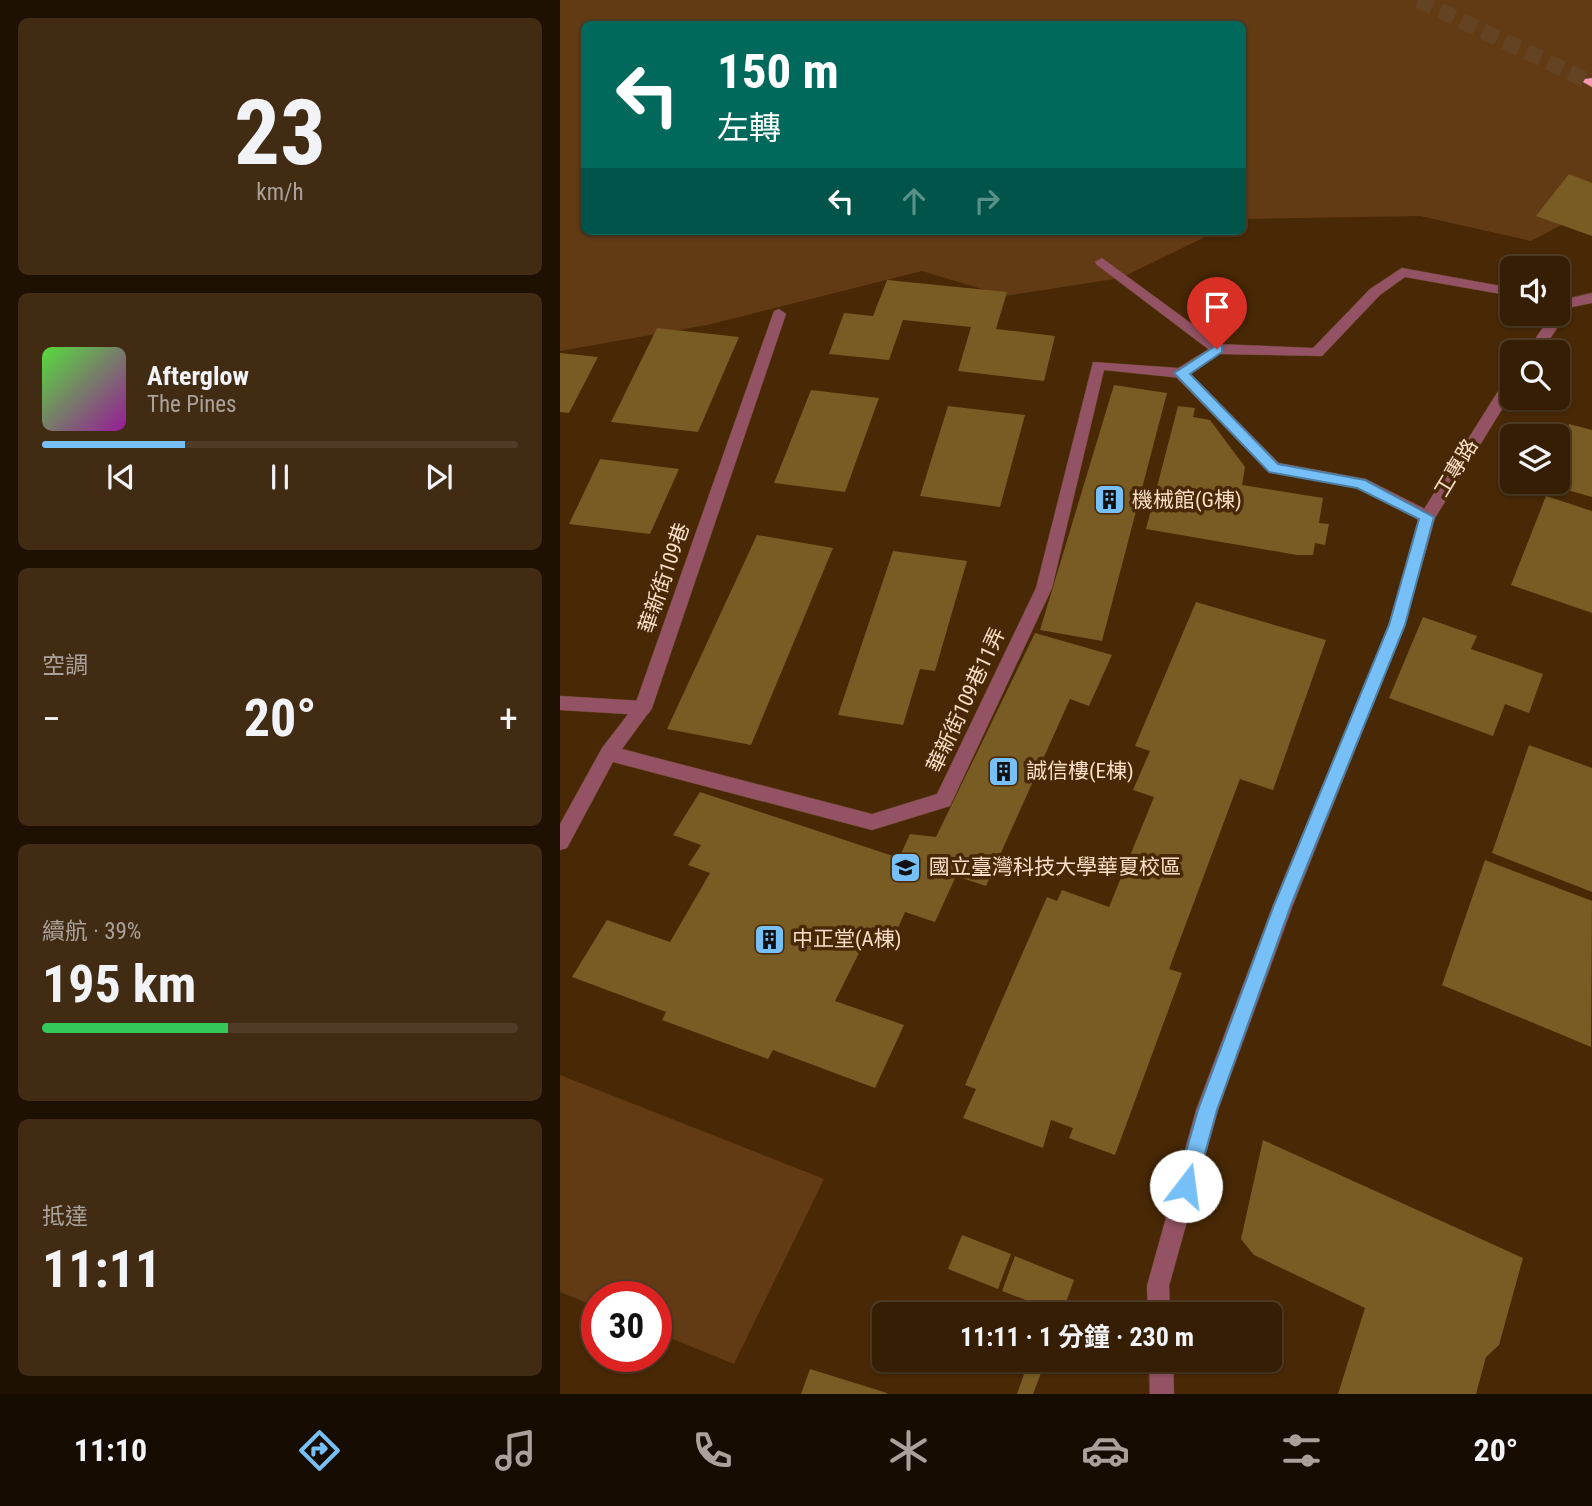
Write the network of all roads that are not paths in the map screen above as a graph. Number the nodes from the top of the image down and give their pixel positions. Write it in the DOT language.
graph roads {
  1 [pos="1102,262"];
  2 [pos="1500,290"];
  3 [pos="1592,298"];
  4 [pos="1570,301"];
  5 [pos="779,314"];
  6 [pos="1217,349"];
  7 [pos="1181,373"];
  8 [pos="1500,400"];
  9 [pos="1427,517"];
  10 [pos="560,704"];
  11 [pos="643,708"];
  12 [pos="608,753"];
  13 [pos="560,842"];
  14 [pos="1159,1302"];
  15 [pos="1161,1372"];
  16 [pos="1162,1394"];
  1 -- 6 [label="street"];
  2 -- 6 [label="street"];
  3 -- 4 [label="street"];
  5 -- 11 [label="street, 華新街109巷"];
  6 -- 7 [label="street"];
  7 -- 9 [label="street"];
  7 -- 12 [label="street, 華新街109巷11弄"];
  8 -- 9 [label="street, 工專路"];
  9 -- 14 [label="street, 工專路"];
  10 -- 11 [label="street"];
  11 -- 12 [label="street, 華新街109巷"];
  12 -- 13 [label="street, 華新街109巷"];
  15 -- 16 [label="street"];
}
